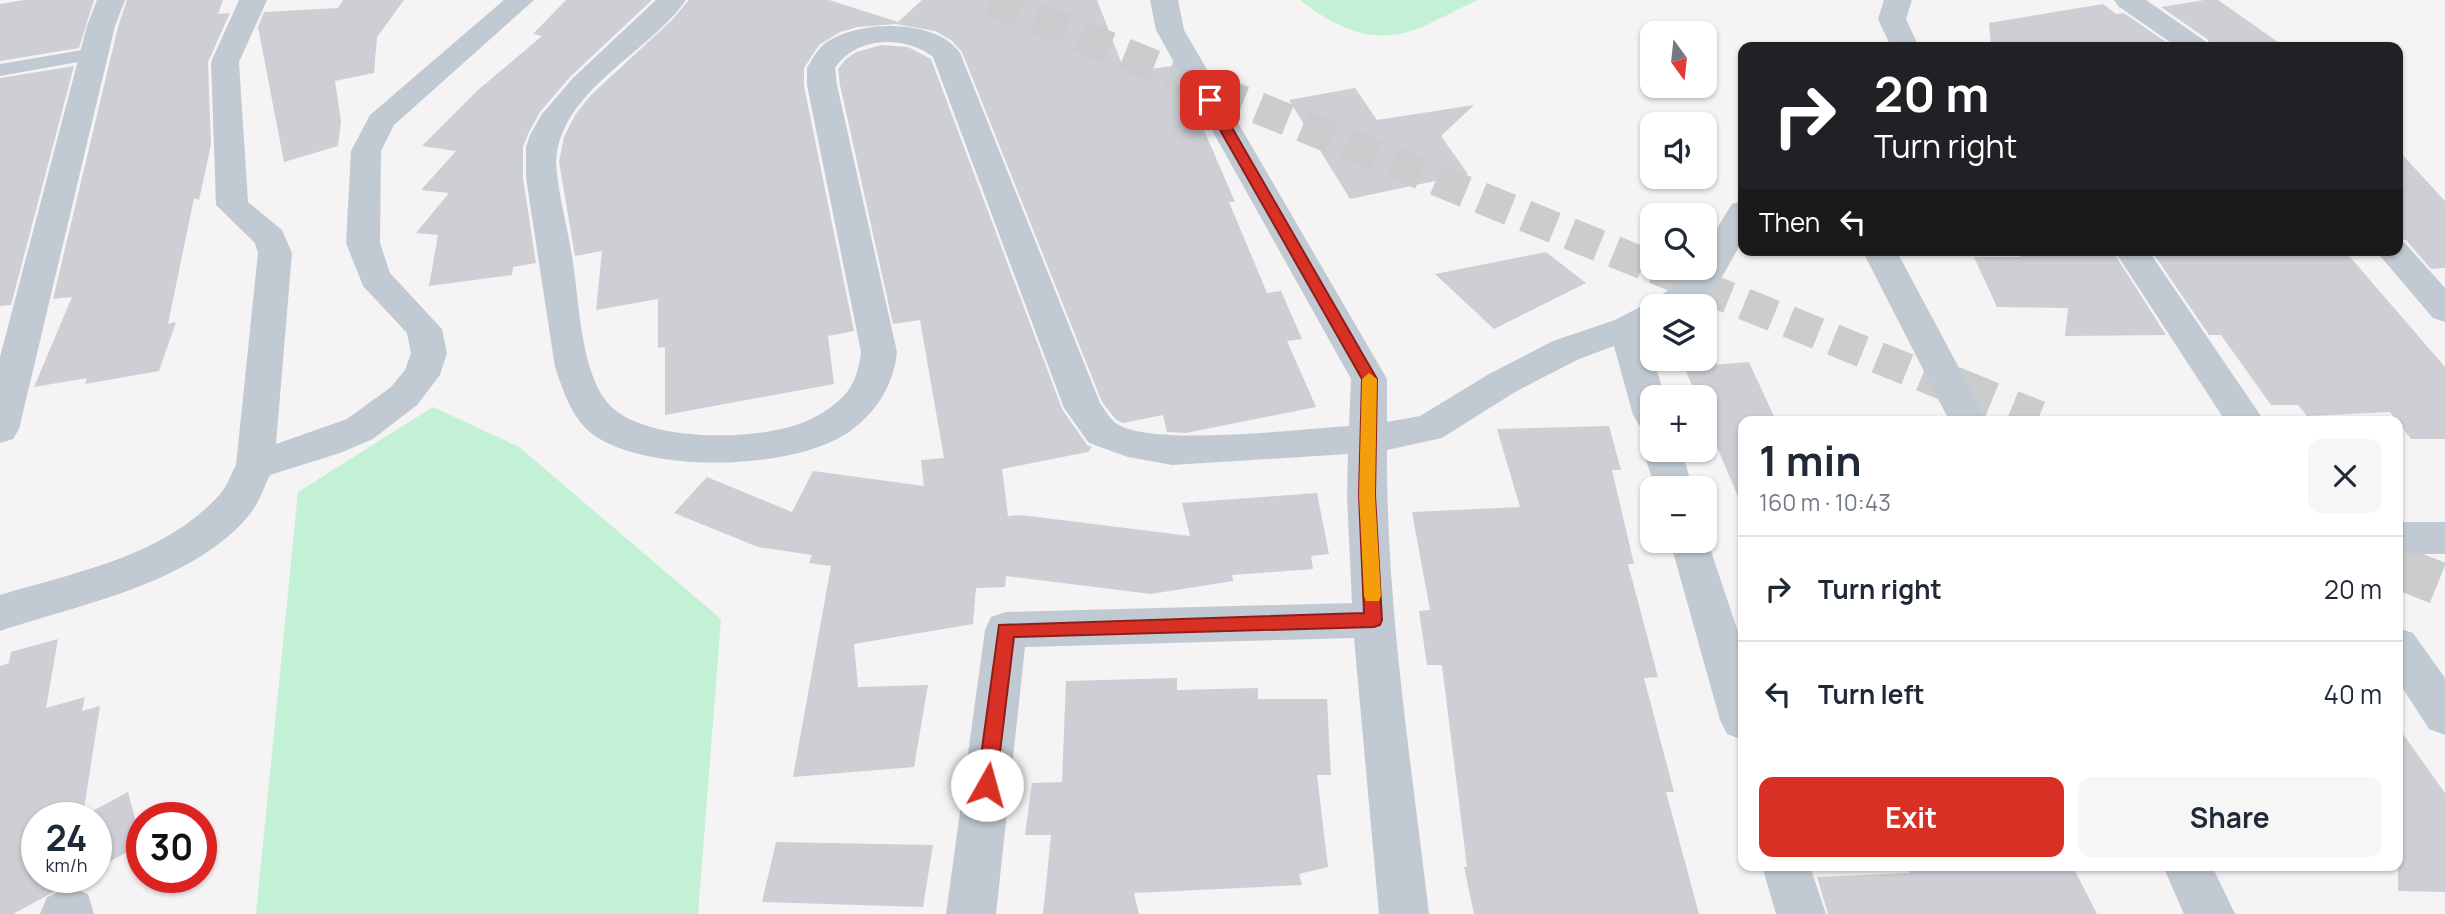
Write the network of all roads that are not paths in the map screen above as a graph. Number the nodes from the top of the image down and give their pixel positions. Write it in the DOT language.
graph roads {
  1 [pos="111,0"];
  2 [pos="253,0"];
  3 [pos="520,0"];
  4 [pos="672,0"];
  5 [pos="1164,0"];
  6 [pos="1898,0"];
  7 [pos="2128,0"];
  8 [pos="1903,42"];
  9 [pos="2188,42"];
  10 [pos="94,54"];
  11 [pos="0,70"];
  12 [pos="1738,220"];
  13 [pos="1882,256"];
  14 [pos="2135,256"];
  15 [pos="2397,256"];
  16 [pos="1683,294"];
  17 [pos="2445,310"];
  18 [pos="1639,322"];
  19 [pos="1648,385"];
  20 [pos="1966,416"];
  21 [pos="2242,416"];
  22 [pos="0,429"];
  23 [pos="1369,439"];
  24 [pos="255,465"];
  25 [pos="2403,538"];
  26 [pos="2445,538"];
  27 [pos="1694,553"];
  28 [pos="0,613"];
  29 [pos="1374,620"];
  30 [pos="2403,653"];
  31 [pos="1738,703"];
  32 [pos="2445,715"];
  33 [pos="1788,871"];
  34 [pos="2189,871"];
  35 [pos="971,914"];
  36 [pos="1404,914"];
  37 [pos="1801,914"];
  38 [pos="2210,914"];
  1 -- 10 [label="street"];
  2 -- 24 [label="street"];
  3 -- 24 [label="street"];
  4 -- 23 [label="street"];
  5 -- 23 [label="street"];
  6 -- 8 [label="street"];
  7 -- 9 [label="street"];
  10 -- 11 [label="lane"];
  10 -- 22 [label="street"];
  12 -- 16 [label="street"];
  13 -- 20 [label="street"];
  14 -- 21 [label="street"];
  15 -- 17 [label="street"];
  18 -- 19 [label="street"];
  18 -- 23 [label="street"];
  23 -- 29 [label="street"];
  24 -- 28 [label="street"];
  25 -- 26 [label="street"];
  27 -- 31 [label="street"];
  29 -- 35 [label="street"];
  29 -- 36 [label="street"];
  30 -- 32 [label="street"];
  33 -- 37 [label="street"];
  34 -- 38 [label="street"];
}
